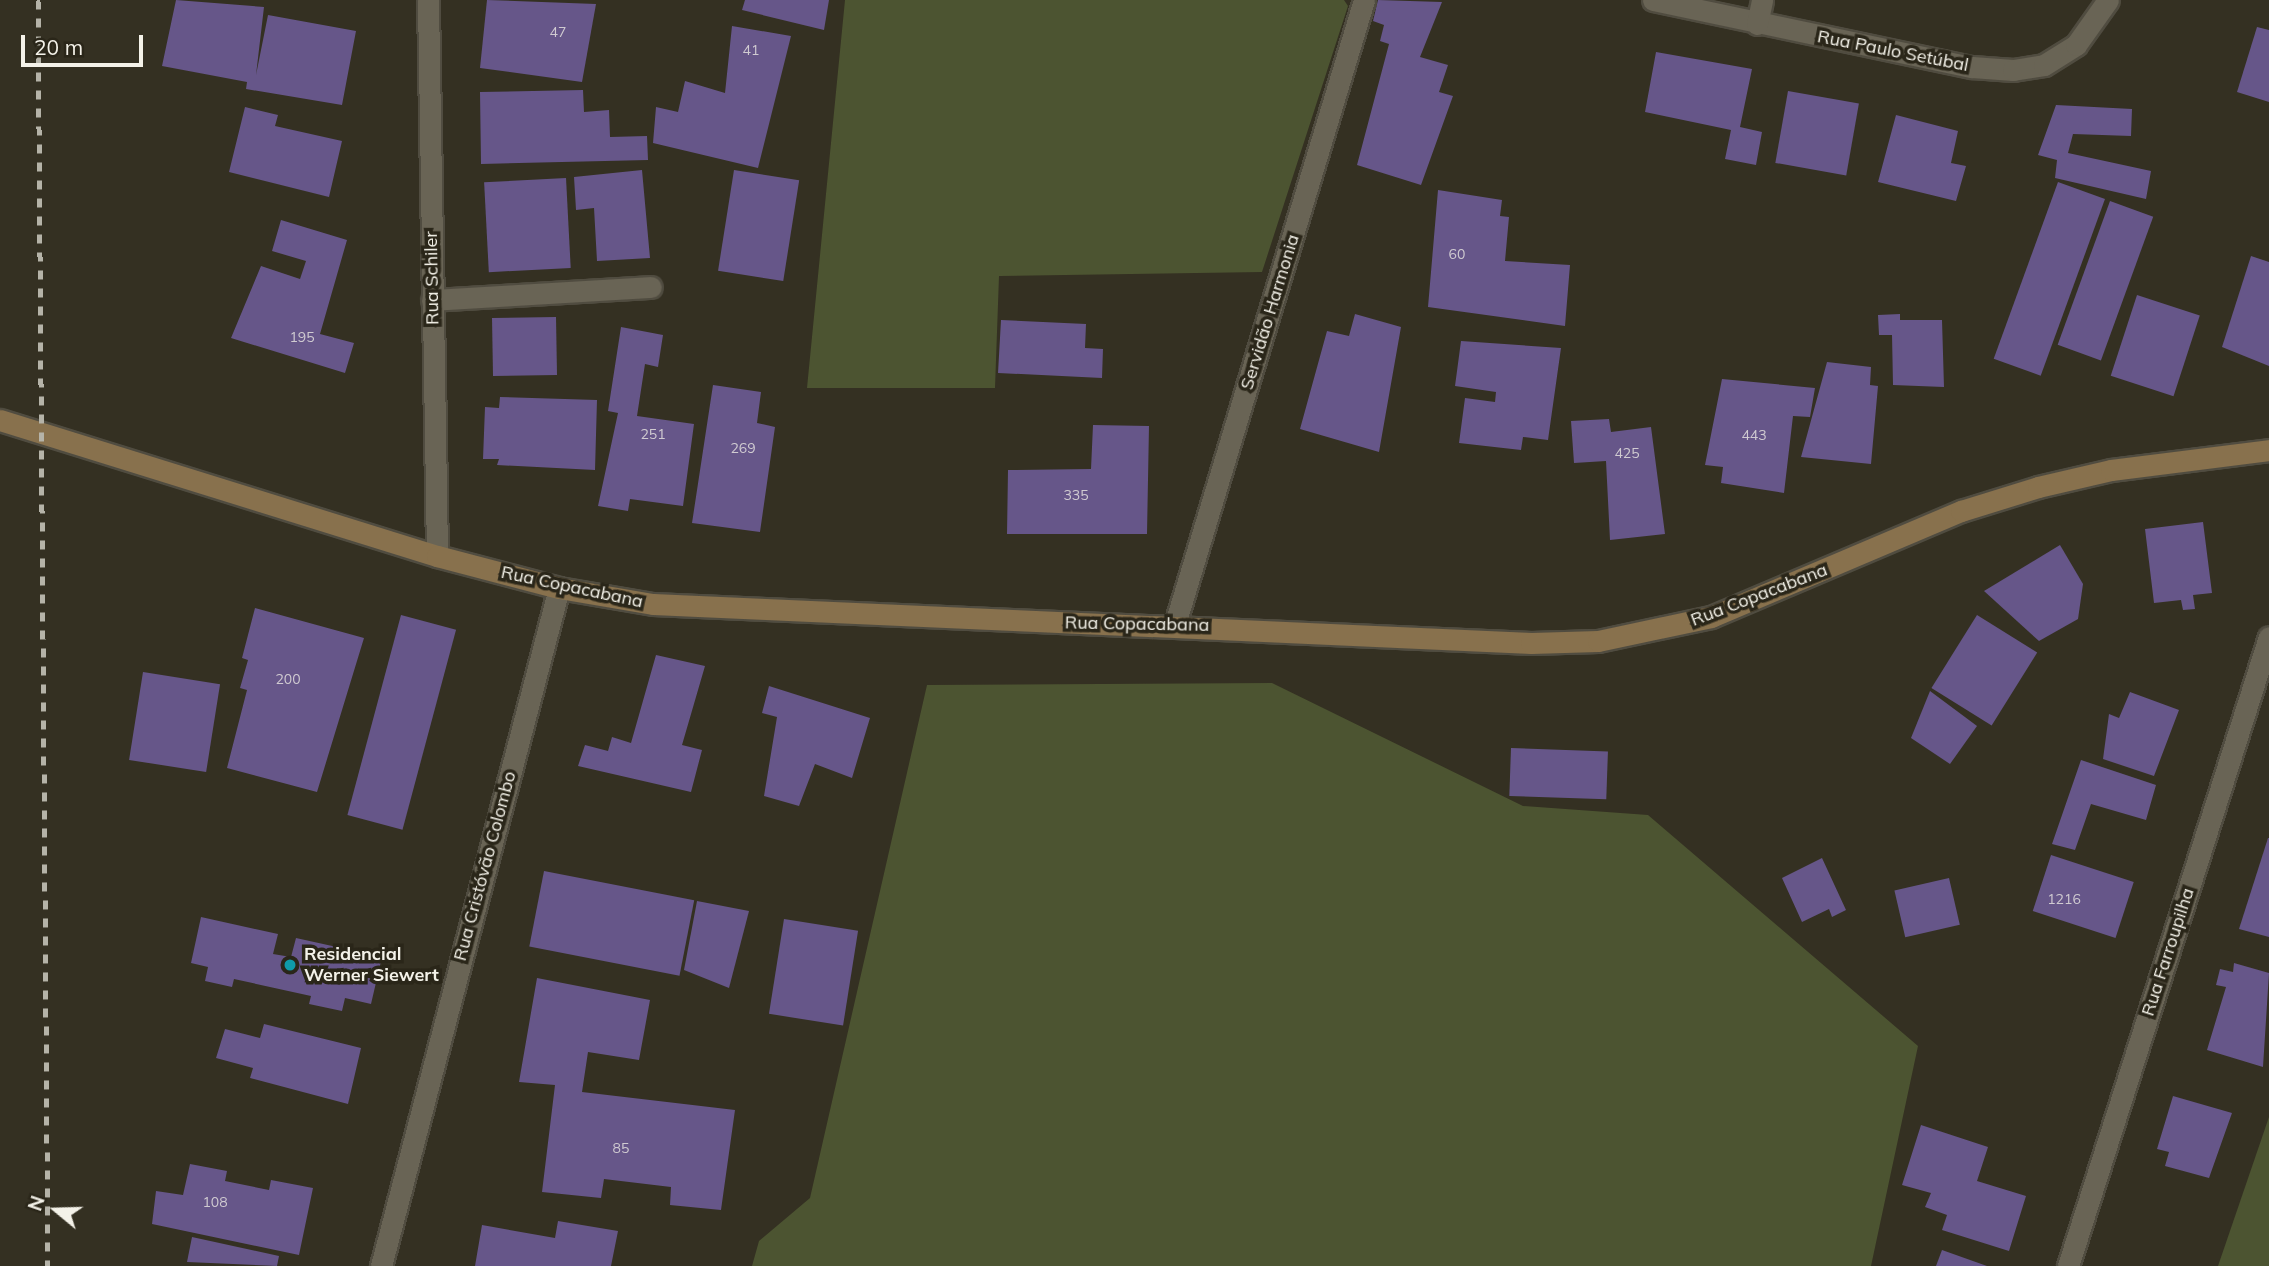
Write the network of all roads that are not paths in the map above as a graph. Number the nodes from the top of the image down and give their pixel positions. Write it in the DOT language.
graph roads {
  1 [pos="428,0"];
  2 [pos="1364,0"];
  3 [pos="1653,0"];
  4 [pos="1762,0"];
  5 [pos="2108,0"];
  6 [pos="1756,24"];
  7 [pos="651,287"];
  8 [pos="432,300"];
  9 [pos="0,421"];
  10 [pos="2269,450"];
  11 [pos="437,556"];
  12 [pos="559,588"];
  13 [pos="1175,624"];
  14 [pos="2269,637"];
  15 [pos="381,1266"];
  16 [pos="2068,1266"];
  1 -- 8 [label="street, Rua Schiler"];
  2 -- 13 [label="street, Servidão Harmonia"];
  3 -- 6 [label="street, Rua Paulo Setúbal"];
  4 -- 6 [label="street"];
  5 -- 6 [label="street, Rua Paulo Setúbal"];
  7 -- 8 [label="street"];
  8 -- 11 [label="street, Rua Schiler"];
  9 -- 11 [label="main road, Rua Copacabana"];
  10 -- 13 [label="main road, Rua Copacabana"];
  11 -- 12 [label="main road, Rua Copacabana"];
  12 -- 13 [label="main road, Rua Copacabana"];
  12 -- 15 [label="street, Rua Cristóvão Colombo"];
  14 -- 16 [label="street, Rua Farroupilha"];
}
